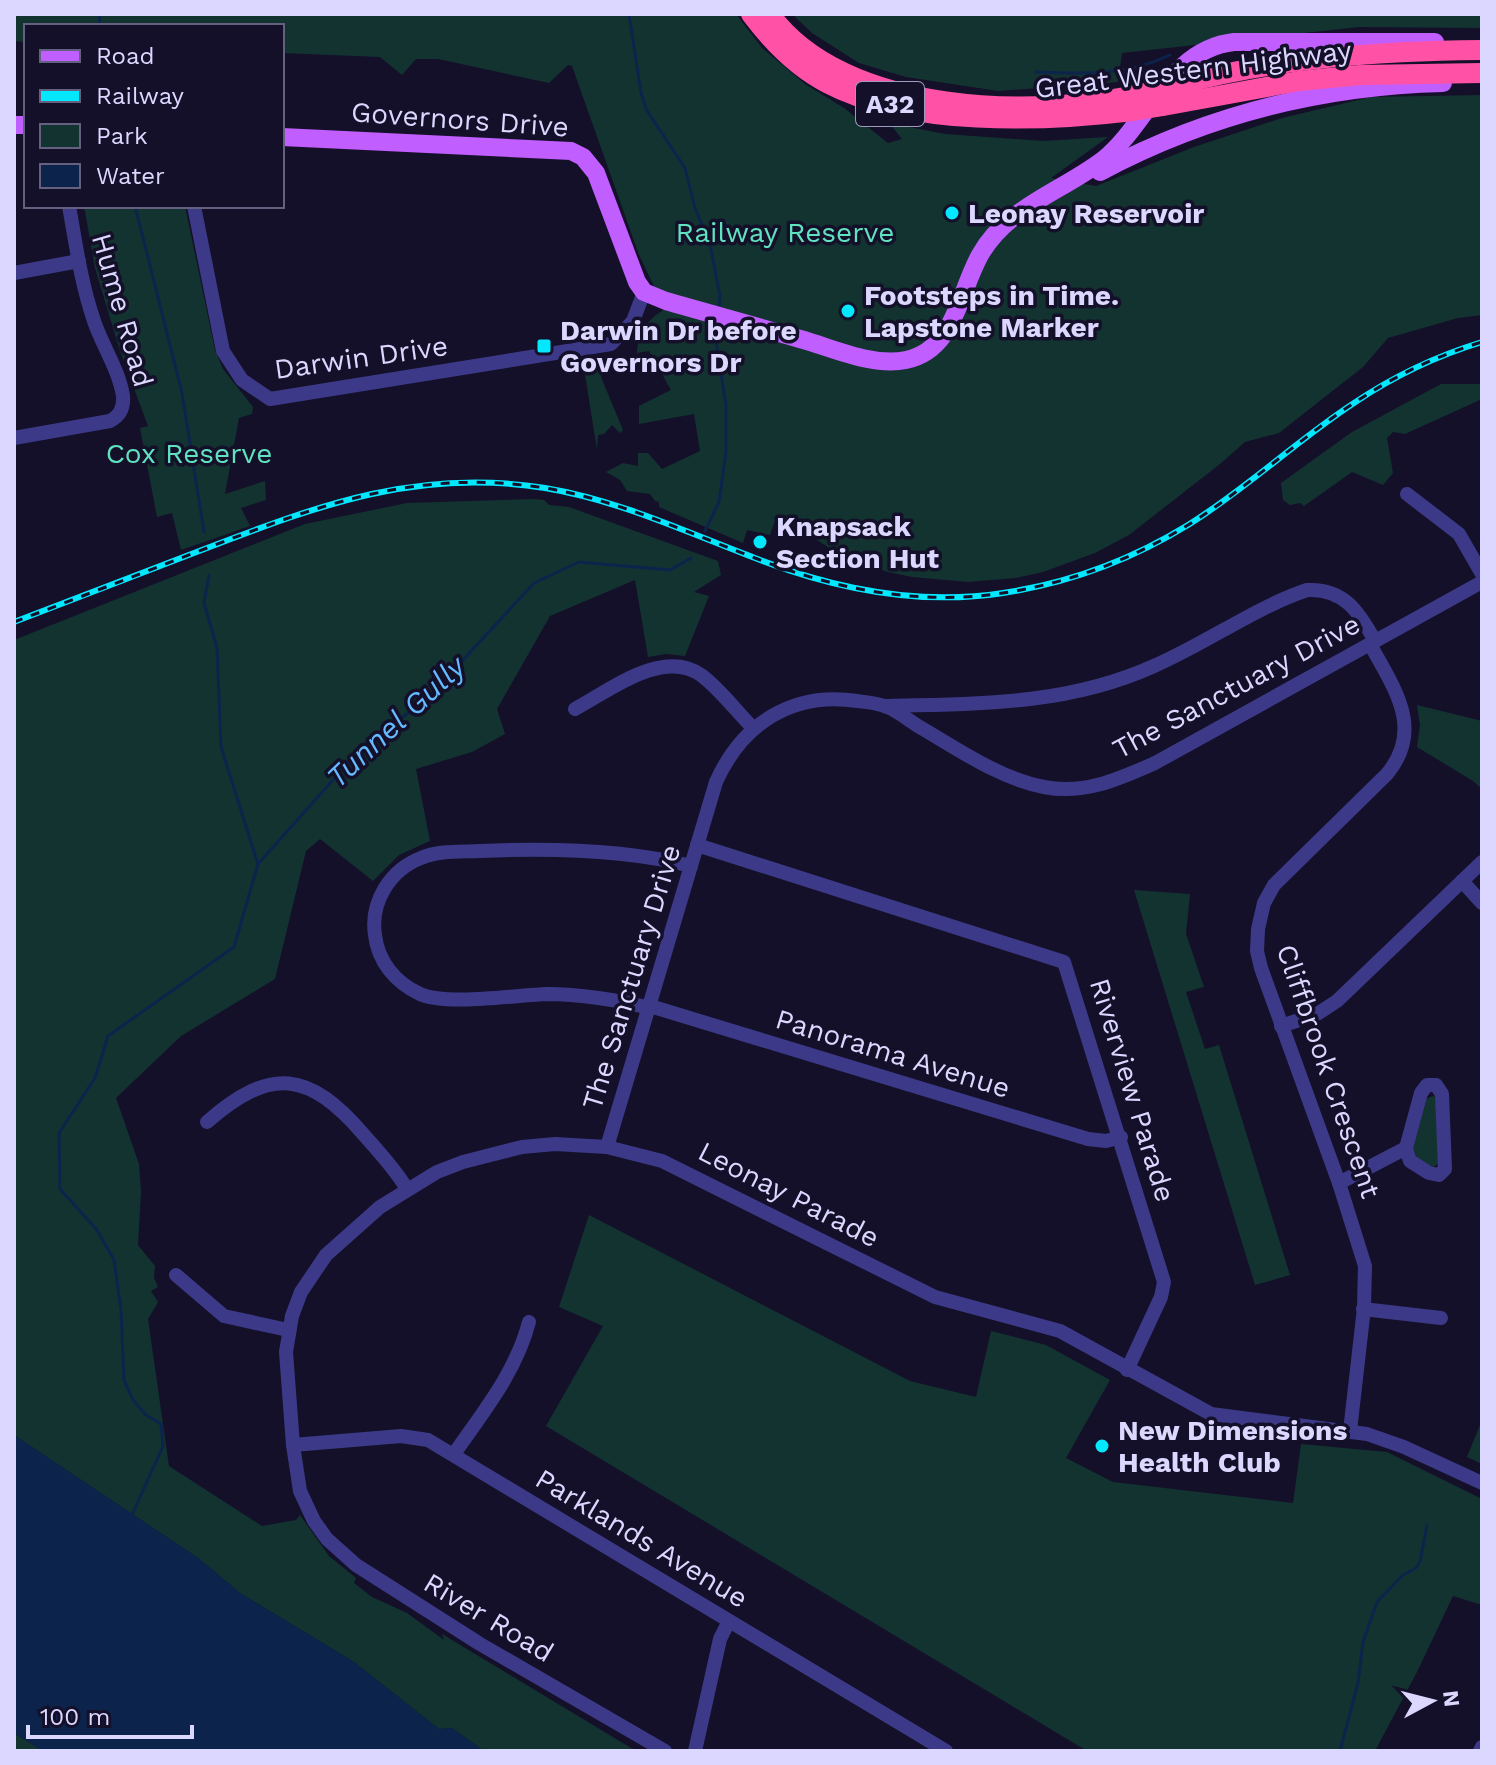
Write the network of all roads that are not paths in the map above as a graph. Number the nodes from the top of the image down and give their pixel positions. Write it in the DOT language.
graph roads {
  1 [pos="751,14"];
  2 [pos="770,14"];
  3 [pos="1482,43"];
  4 [pos="1482,50"];
  5 [pos="1482,73"];
  6 [pos="1482,82"];
  7 [pos="1156,99"];
  8 [pos="284,137"];
  9 [pos="1029,207"];
  10 [pos="69,208"];
  11 [pos="194,208"];
  12 [pos="79,261"];
  13 [pos="14,273"];
  14 [pos="644,292"];
  15 [pos="14,438"];
  16 [pos="1407,494"];
  17 [pos="1482,574"];
  18 [pos="1482,582"];
  19 [pos="1372,642"];
  20 [pos="928,705"];
  21 [pos="885,706"];
  22 [pos="575,709"];
  23 [pos="920,727"];
  24 [pos="753,728"];
  25 [pos="697,845"];
  26 [pos="1482,862"];
  27 [pos="691,866"];
  28 [pos="1462,881"];
  29 [pos="1482,903"];
  30 [pos="649,1007"];
  31 [pos="1281,1026"];
  32 [pos="207,1122"];
  33 [pos="1121,1137"];
  34 [pos="607,1147"];
  35 [pos="1406,1148"];
  36 [pos="1339,1183"];
  37 [pos="407,1189"];
  38 [pos="176,1275"];
  39 [pos="1363,1309"];
  40 [pos="1441,1318"];
  41 [pos="529,1322"];
  42 [pos="288,1330"];
  43 [pos="1127,1370"];
  44 [pos="1350,1431"];
  45 [pos="293,1445"];
  46 [pos="454,1454"];
  47 [pos="1482,1483"];
  48 [pos="306,1506"];
  49 [pos="729,1621"];
  50 [pos="665,1751"];
  51 [pos="695,1751"];
  52 [pos="946,1751"];
  1 -- 7 [label="highway, Great Western Highway / A32, bridge"];
  2 -- 7 [label="highway, Great Western Highway / A32"];
  3 -- 9 [label="main road"];
  4 -- 7 [label="highway, Great Western Highway / A32, bridge"];
  5 -- 7 [label="highway, Great Western Highway / A32"];
  6 -- 9 [label="main road"];
  8 -- 14 [label="main road, Governors Drive"];
  9 -- 14 [label="main road"];
  10 -- 12 [label="street, Hume Road"];
  11 -- 14 [label="street, Darwin Drive"];
  12 -- 13 [label="street"];
  12 -- 15 [label="street, Hume Road"];
  16 -- 17 [label="street"];
  18 -- 19 [label="street, The Sanctuary Drive"];
  19 -- 20 [label="street, Cliffbrook Crescent"];
  19 -- 23 [label="street, The Sanctuary Drive"];
  19 -- 31 [label="street, Cliffbrook Crescent"];
  20 -- 21 [label="street, Cliffbrook Crescent"];
  20 -- 23 [label="street"];
  21 -- 23 [label="street, The Sanctuary Drive"];
  21 -- 24 [label="street, The Sanctuary Drive"];
  22 -- 24 [label="street"];
  24 -- 25 [label="street, The Sanctuary Drive"];
  25 -- 27 [label="street, The Sanctuary Drive"];
  25 -- 33 [label="street, Riverview Parade"];
  26 -- 28 [label="street"];
  27 -- 30 [label="street, The Sanctuary Drive"];
  27 -- 30 [label="street, Panorama Avenue"];
  28 -- 29 [label="street"];
  28 -- 31 [label="street"];
  30 -- 33 [label="street, Panorama Avenue"];
  30 -- 34 [label="street, The Sanctuary Drive"];
  31 -- 36 [label="street, Cliffbrook Crescent"];
  32 -- 37 [label="street"];
  33 -- 43 [label="street, Riverview Parade"];
  34 -- 37 [label="street, Leonay Parade"];
  34 -- 43 [label="street, Leonay Parade"];
  35 -- 35 [label="street"];
  35 -- 36 [label="street"];
  36 -- 39 [label="street, Cliffbrook Crescent"];
  37 -- 42 [label="street, Leonay Parade"];
  38 -- 42 [label="street"];
  39 -- 40 [label="street"];
  39 -- 44 [label="street, Cliffbrook Crescent"];
  41 -- 46 [label="street"];
  42 -- 45 [label="street, Leonay Parade"];
  43 -- 44 [label="street, Leonay Parade"];
  44 -- 47 [label="street, Leonay Parade"];
  45 -- 46 [label="street, Parklands Avenue"];
  45 -- 48 [label="street, Leonay Parade"];
  46 -- 49 [label="street, Parklands Avenue"];
  48 -- 50 [label="street, River Road"];
  49 -- 51 [label="street"];
  49 -- 52 [label="street, Parklands Avenue"];
}
